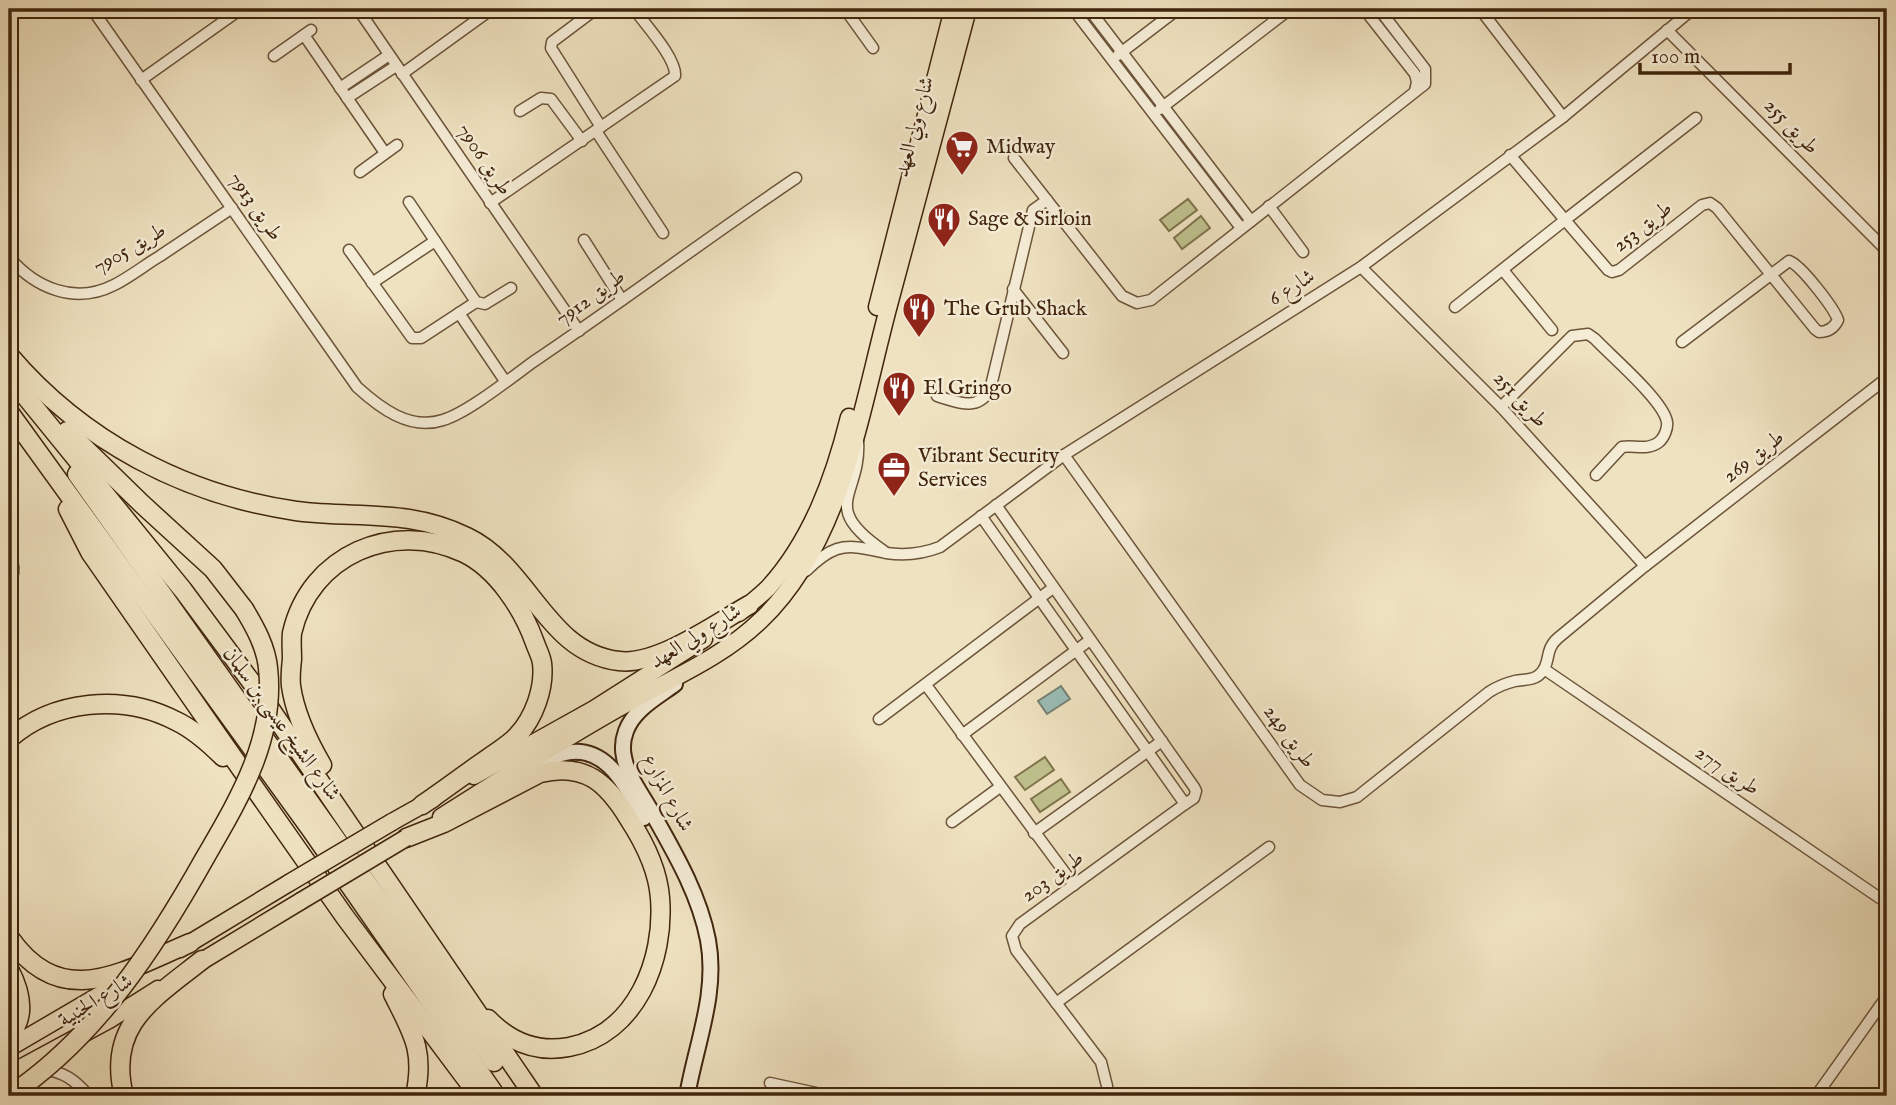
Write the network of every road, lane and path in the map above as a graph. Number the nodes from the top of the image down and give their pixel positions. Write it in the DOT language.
graph roads {
  1 [pos="92,9"];
  2 [pos="241,9"];
  3 [pos="358,9"];
  4 [pos="492,9"];
  5 [pos="596,9"];
  6 [pos="634,9"];
  7 [pos="845,9"];
  8 [pos="953,9"];
  9 [pos="968,9"];
  10 [pos="1073,9"];
  11 [pos="1089,9"];
  12 [pos="1178,9"];
  13 [pos="1290,9"];
  14 [pos="1364,9"];
  15 [pos="1379,9"];
  16 [pos="1480,9"];
  17 [pos="1693,9"];
  18 [pos="1667,30"];
  19 [pos="873,48"];
  20 [pos="1122,51"];
  21 [pos="274,55"];
  22 [pos="389,55"];
  23 [pos="1112,60"];
  24 [pos="399,70"];
  25 [pos="141,80"];
  26 [pos="340,88"];
  27 [pos="1415,91"];
  28 [pos="347,98"];
  29 [pos="1164,106"];
  30 [pos="520,111"];
  31 [pos="1153,114"];
  32 [pos="1563,117"];
  33 [pos="1696,118"];
  34 [pos="598,129"];
  35 [pos="582,141"];
  36 [pos="397,145"];
  37 [pos="385,153"];
  38 [pos="1510,155"];
  39 [pos="1014,158"];
  40 [pos="360,172"];
  41 [pos="796,178"];
  42 [pos="1047,200"];
  43 [pos="410,202"];
  44 [pos="490,203"];
  45 [pos="1269,206"];
  46 [pos="232,208"];
  47 [pos="1251,220"];
  48 [pos="1565,220"];
  49 [pos="1241,228"];
  50 [pos="663,233"];
  51 [pos="584,240"];
  52 [pos="435,241"];
  53 [pos="349,250"];
  54 [pos="1887,251"];
  55 [pos="1303,252"];
  56 [pos="9,257"];
  57 [pos="1361,267"];
  58 [pos="1503,270"];
  59 [pos="1770,275"];
  60 [pos="372,283"];
  61 [pos="510,288"];
  62 [pos="1013,289"];
  63 [pos="622,299"];
  64 [pos="476,302"];
  65 [pos="1455,307"];
  66 [pos="459,313"];
  67 [pos="1552,330"];
  68 [pos="579,331"];
  69 [pos="1682,342"];
  70 [pos="1062,353"];
  71 [pos="9,355"];
  72 [pos="9,369"];
  73 [pos="9,376"];
  74 [pos="1887,379"];
  75 [pos="505,381"];
  76 [pos="937,396"];
  77 [pos="1501,407"];
  78 [pos="9,412"];
  79 [pos="398,417"];
  80 [pos="857,429"];
  81 [pos="39,453"];
  82 [pos="1064,455"];
  83 [pos="1596,475"];
  84 [pos="996,505"];
  85 [pos="981,516"];
  86 [pos="888,553"];
  87 [pos="9,566"];
  88 [pos="1645,566"];
  89 [pos="9,572"];
  90 [pos="1053,588"];
  91 [pos="784,595"];
  92 [pos="1040,598"];
  93 [pos="749,605"];
  94 [pos="1090,640"];
  95 [pos="1077,650"];
  96 [pos="697,665"];
  97 [pos="1544,670"];
  98 [pos="926,685"];
  99 [pos="879,719"];
  100 [pos="962,735"];
  101 [pos="9,739"];
  102 [pos="1162,741"];
  103 [pos="1148,751"];
  104 [pos="512,772"];
  105 [pos="1000,787"];
  106 [pos="258,792"];
  107 [pos="1185,804"];
  108 [pos="422,805"];
  109 [pos="952,822"];
  110 [pos="1034,833"];
  111 [pos="406,838"];
  112 [pos="1269,847"];
  113 [pos="689,886"];
  114 [pos="1074,886"];
  115 [pos="1887,904"];
  116 [pos="410,916"];
  117 [pos="345,917"];
  118 [pos="9,937"];
  119 [pos="190,943"];
  120 [pos="202,960"];
  121 [pos="9,969"];
  122 [pos="463,993"];
  123 [pos="1887,996"];
  124 [pos="1056,1003"];
  125 [pos="9,1036"];
  126 [pos="9,1048"];
  127 [pos="12,1072"];
  128 [pos="769,1083"];
  129 [pos="797,1092"];
  130 [pos="9,1096"];
  131 [pos="89,1096"];
  132 [pos="124,1096"];
  133 [pos="415,1096"];
  134 [pos="479,1096"];
  135 [pos="495,1096"];
  136 [pos="519,1096"];
  137 [pos="534,1096"];
  138 [pos="687,1096"];
  139 [pos="830,1096"];
  140 [pos="1106,1096"];
  141 [pos="1816,1096"];
  1 -- 25 [label="street, طريق 7913"];
  2 -- 25 [label="street"];
  3 -- 22 [label="street, طريق 7906"];
  4 -- 24 [label="street"];
  5 -- 34 [label="street"];
  6 -- 34 [label="street"];
  7 -- 19 [label="street"];
  8 -- 93 [label="main road, شارع ولي العهد"];
  9 -- 80 [label="main road, شارع ولي العهد"];
  10 -- 23 [label="street"];
  11 -- 20 [label="street"];
  12 -- 20 [label="street"];
  13 -- 29 [label="street"];
  14 -- 27 [label="street"];
  15 -- 27 [label="street"];
  16 -- 32 [label="street"];
  17 -- 18 [label="street, شارع 6"];
  18 -- 32 [label="street, شارع 6"];
  18 -- 54 [label="street, طريق 255"];
  20 -- 23 [label="street"];
  20 -- 29 [label="street"];
  21 -- 26 [label="street"];
  22 -- 24 [label="street, طريق 7906"];
  22 -- 26 [label="street"];
  23 -- 31 [label="street"];
  24 -- 28 [label="street"];
  24 -- 44 [label="street, طريق 7906"];
  25 -- 46 [label="street, طريق 7913"];
  26 -- 28 [label="street"];
  27 -- 45 [label="street"];
  28 -- 37 [label="street"];
  29 -- 31 [label="street"];
  29 -- 47 [label="street"];
  30 -- 35 [label="street"];
  31 -- 49 [label="street"];
  32 -- 38 [label="street, شارع 6"];
  33 -- 48 [label="street"];
  34 -- 35 [label="street"];
  34 -- 50 [label="street"];
  35 -- 44 [label="street"];
  36 -- 37 [label="street"];
  37 -- 40 [label="street"];
  38 -- 48 [label="street"];
  38 -- 57 [label="street, شارع 6"];
  39 -- 42 [label="street"];
  41 -- 63 [label="street, طريق 7912"];
  42 -- 49 [label="street"];
  42 -- 62 [label="street"];
  43 -- 52 [label="street"];
  44 -- 68 [label="street, طريق 7906"];
  45 -- 47 [label="street"];
  45 -- 55 [label="street"];
  46 -- 56 [label="street, طريق 7905"];
  46 -- 79 [label="street, طريق 7913"];
  47 -- 49 [label="street"];
  48 -- 58 [label="street"];
  48 -- 59 [label="street, طريق 253"];
  51 -- 63 [label="street"];
  52 -- 60 [label="street"];
  52 -- 64 [label="street"];
  53 -- 60 [label="street"];
  57 -- 77 [label="street, طريق 251"];
  57 -- 82 [label="street, شارع 6"];
  58 -- 65 [label="street"];
  58 -- 67 [label="street"];
  59 -- 59 [label="street, طريق 253"];
  59 -- 69 [label="street, طريق 253"];
  60 -- 66 [label="street"];
  61 -- 64 [label="street"];
  62 -- 70 [label="street"];
  62 -- 76 [label="street"];
  63 -- 68 [label="street, طريق 7912"];
  64 -- 66 [label="street"];
  66 -- 75 [label="street"];
  68 -- 75 [label="street, طريق 7912"];
  71 -- 93 [label="highway"];
  72 -- 130 [label="highway, bridge"];
  73 -- 116 [label="highway"];
  73 -- 136 [label="highway, شارع الشيخ عيسى بن سلمان"];
  74 -- 88 [label="street, طريق 269"];
  75 -- 79 [label="street, طريق 7912"];
  77 -- 83 [label="street"];
  77 -- 88 [label="street, طريق 251"];
  78 -- 81 [label="highway, شارع الشيخ عيسى بن سلمان"];
  80 -- 86 [label="street"];
  80 -- 91 [label="main road, شارع ولي العهد"];
  81 -- 106 [label="highway"];
  81 -- 135 [label="highway, شارع الشيخ عيسى بن سلمان"];
  82 -- 84 [label="street, شارع 6"];
  82 -- 97 [label="street, طريق 249"];
  84 -- 85 [label="street, شارع 6"];
  84 -- 90 [label="street"];
  85 -- 86 [label="street, شارع 6"];
  85 -- 92 [label="street"];
  86 -- 91 [label="street, شارع 6"];
  87 -- 89 [label="highway"];
  88 -- 97 [label="street"];
  90 -- 92 [label="street"];
  90 -- 94 [label="street"];
  91 -- 96 [label="main road, شارع ولي العهد"];
  92 -- 95 [label="street"];
  92 -- 98 [label="street"];
  93 -- 108 [label="main road, شارع ولي العهد"];
  94 -- 95 [label="street"];
  94 -- 102 [label="street"];
  95 -- 100 [label="street"];
  95 -- 103 [label="street"];
  96 -- 104 [label="main road, شارع ولي العهد"];
  96 -- 113 [label="street, شارع المزارع"];
  97 -- 115 [label="street, طريق 277"];
  98 -- 99 [label="street"];
  98 -- 100 [label="street"];
  100 -- 105 [label="street"];
  101 -- 106 [label="highway"];
  102 -- 103 [label="street"];
  102 -- 107 [label="street"];
  103 -- 107 [label="street"];
  103 -- 110 [label="street"];
  104 -- 111 [label="main road, شارع ولي العهد"];
  104 -- 113 [label="street, شارع المزارع"];
  105 -- 109 [label="street"];
  105 -- 110 [label="street"];
  106 -- 117 [label="highway"];
  107 -- 114 [label="street, طريق 203"];
  108 -- 116 [label="highway"];
  108 -- 119 [label="main road, شارع ولي العهد, bridge"];
  110 -- 114 [label="street"];
  111 -- 120 [label="main road, شارع ولي العهد, bridge"];
  111 -- 122 [label="highway"];
  112 -- 124 [label="street"];
  113 -- 138 [label="street, شارع المزارع"];
  114 -- 124 [label="street, طريق 203"];
  116 -- 122 [label="highway"];
  117 -- 133 [label="highway"];
  117 -- 134 [label="highway"];
  118 -- 119 [label="highway"];
  119 -- 126 [label="main road, شارع الجنبية"];
  120 -- 127 [label="main road, شارع الجنبية"];
  120 -- 132 [label="highway"];
  121 -- 125 [label="highway"];
  122 -- 137 [label="highway"];
  123 -- 141 [label="street"];
  124 -- 140 [label="street, طريق 203"];
  127 -- 131 [label="street"];
  128 -- 129 [label="street"];
  129 -- 139 [label="street"];
}
